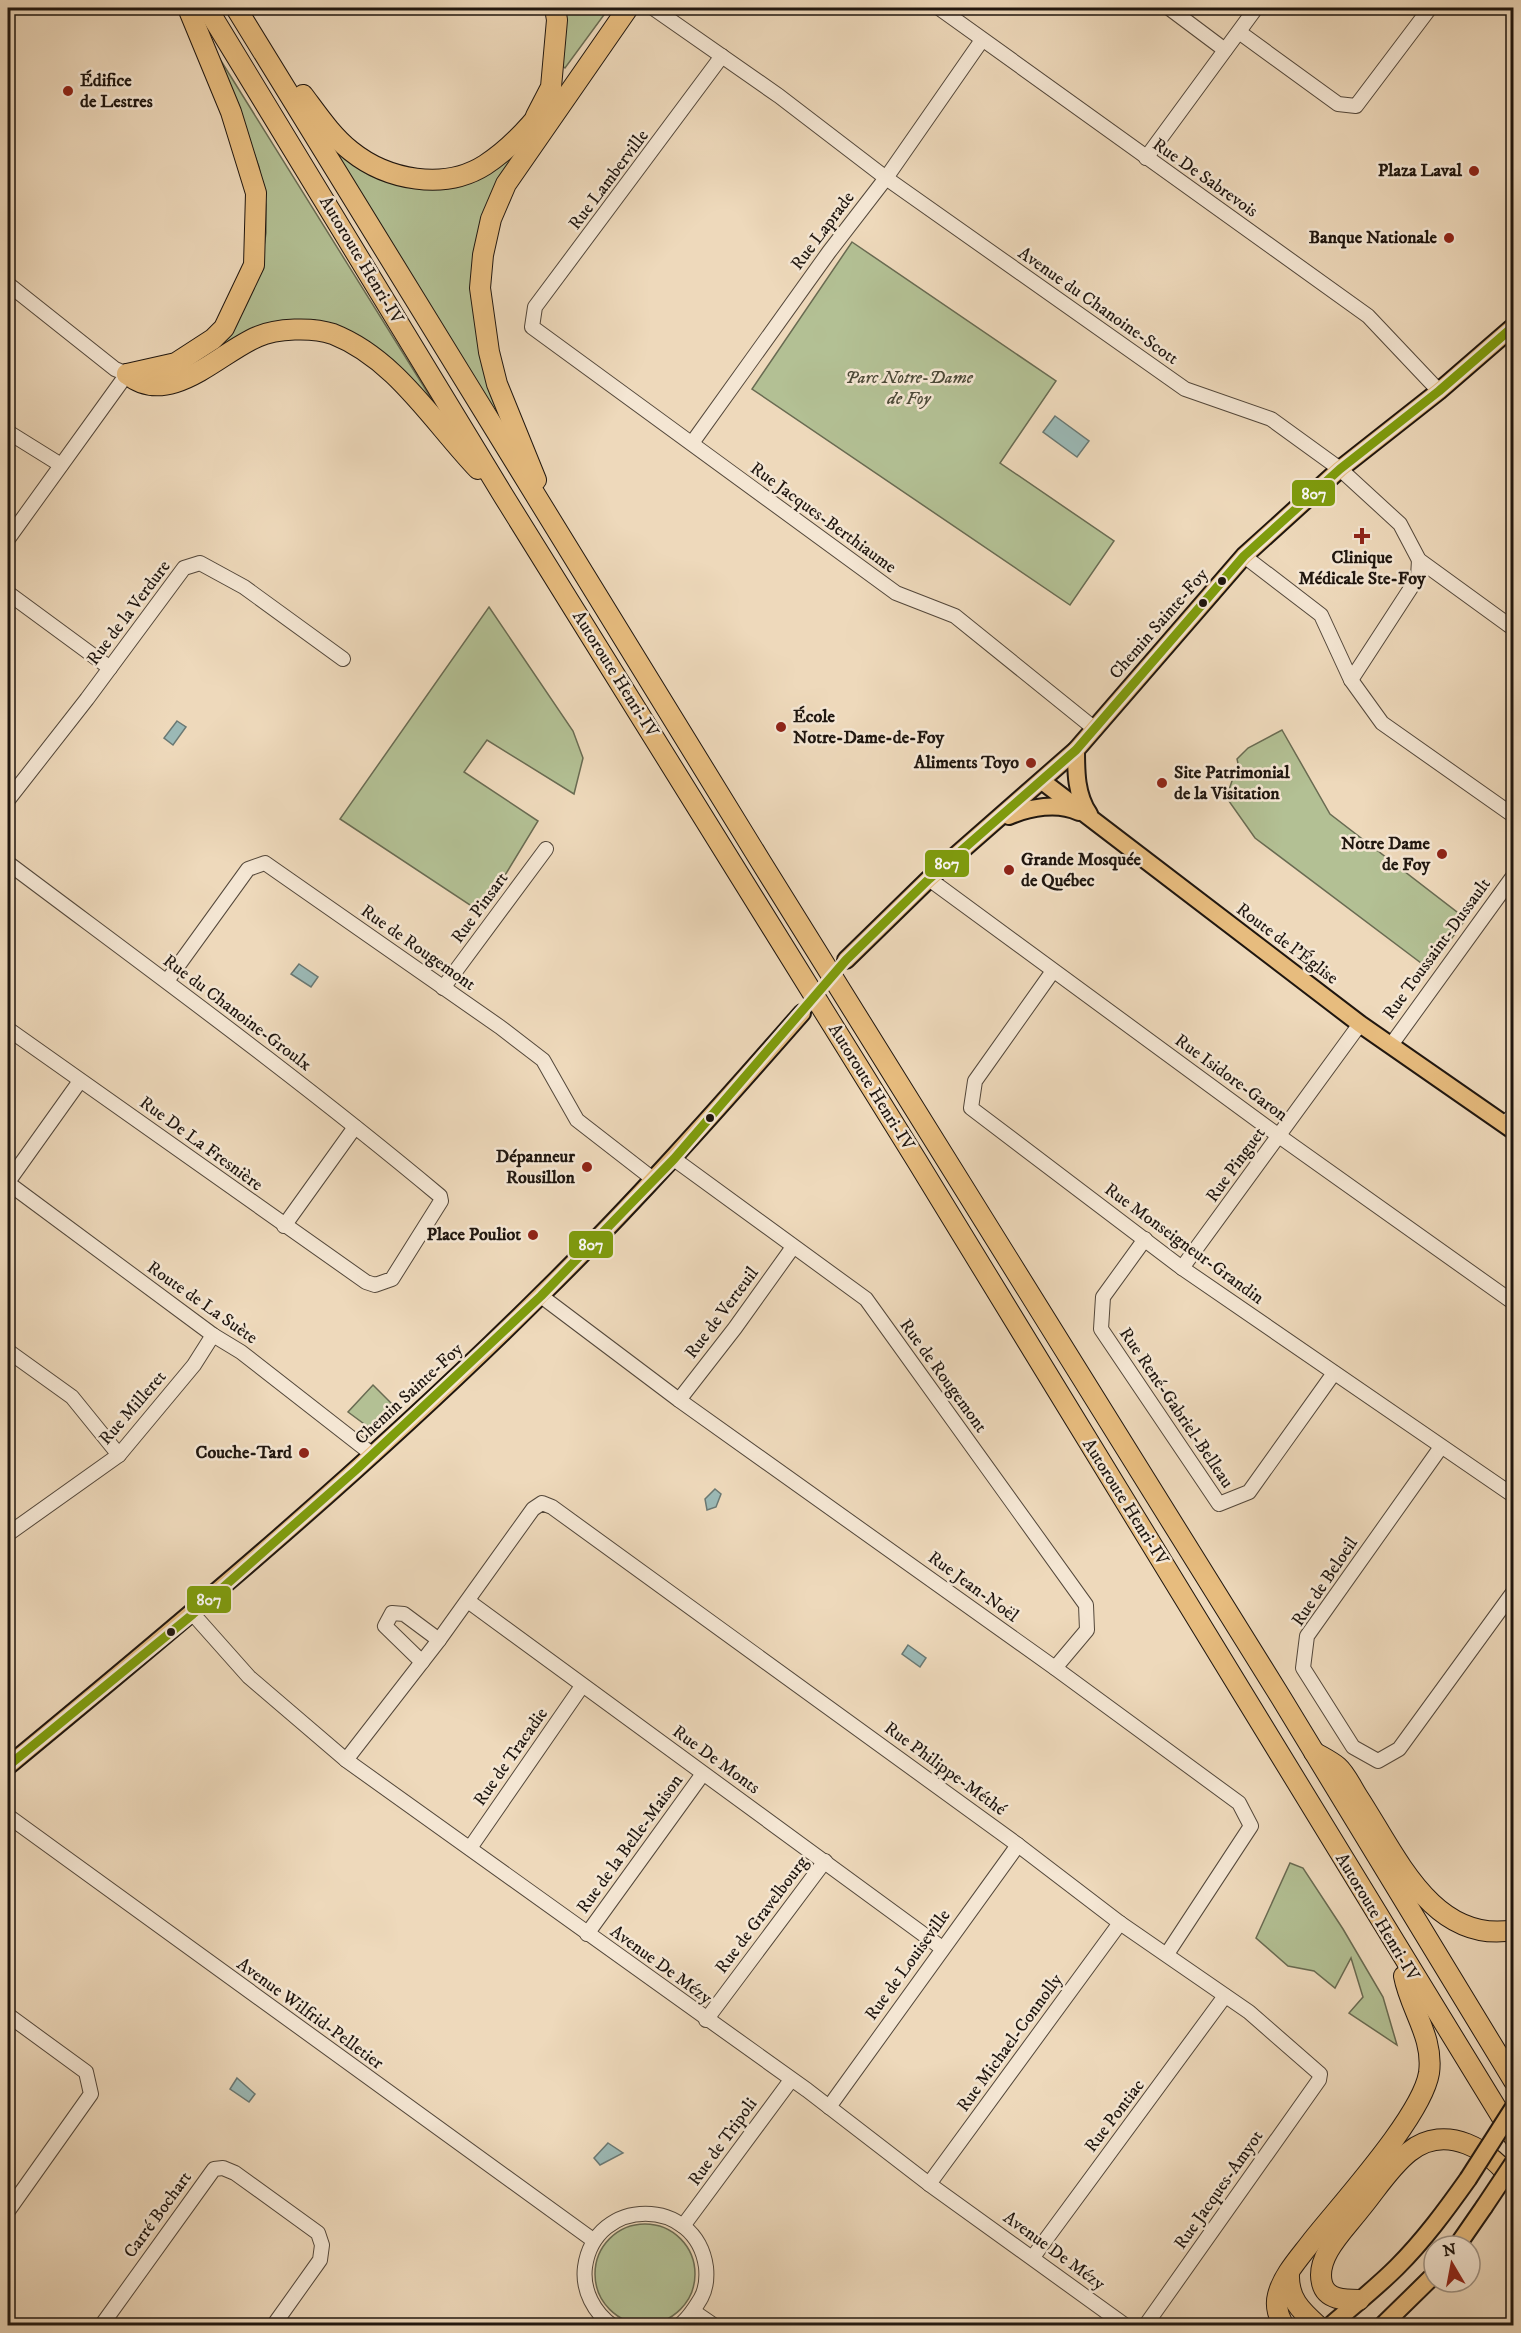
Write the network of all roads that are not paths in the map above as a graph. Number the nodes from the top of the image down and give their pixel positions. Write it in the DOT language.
graph roads {
  1 [pos="188,8"];
  2 [pos="207,8"];
  3 [pos="555,8"];
  4 [pos="627,8"];
  5 [pos="653,8"];
  6 [pos="939,8"];
  7 [pos="1169,8"];
  8 [pos="1256,8"];
  9 [pos="1430,8"];
  10 [pos="238,10"];
  11 [pos="1239,32"];
  12 [pos="982,40"];
  13 [pos="1225,50"];
  14 [pos="722,56"];
  15 [pos="532,124"];
  16 [pos="1146,158"];
  17 [pos="886,178"];
  18 [pos="8,284"];
  19 [pos="1514,326"];
  20 [pos="532,327"];
  21 [pos="127,374"];
  22 [pos="1439,391"];
  23 [pos="8,432"];
  24 [pos="692,443"];
  25 [pos="61,465"];
  26 [pos="1340,469"];
  27 [pos="503,495"];
  28 [pos="553,524"];
  29 [pos="8,539"];
  30 [pos="1244,556"];
  31 [pos="1419,560"];
  32 [pos="8,593"];
  33 [pos="1514,630"];
  34 [pos="344,659"];
  35 [pos="110,668"];
  36 [pos="1351,680"];
  37 [pos="1095,729"];
  38 [pos="1076,750"];
  39 [pos="1042,781"];
  40 [pos="8,800"];
  41 [pos="1514,816"];
  42 [pos="1091,817"];
  43 [pos="999,820"];
  44 [pos="546,849"];
  45 [pos="8,863"];
  46 [pos="1514,875"];
  47 [pos="929,879"];
  48 [pos="846,960"];
  49 [pos="1053,971"];
  50 [pos="167,981"];
  51 [pos="443,988"];
  52 [pos="802,1013"];
  53 [pos="1360,1024"];
  54 [pos="8,1029"];
  55 [pos="1391,1045"];
  56 [pos="80,1081"];
  57 [pos="1511,1123"];
  58 [pos="354,1127"];
  59 [pos="1279,1136"];
  60 [pos="674,1159"];
  61 [pos="653,1179"];
  62 [pos="8,1183"];
  63 [pos="285,1226"];
  64 [pos="1144,1239"];
  65 [pos="793,1247"];
  66 [pos="1182,1268"];
  67 [pos="375,1285"];
  68 [pos="541,1296"];
  69 [pos="1514,1303"];
  70 [pos="213,1335"];
  71 [pos="8,1351"];
  72 [pos="1334,1373"];
  73 [pos="679,1400"];
  74 [pos="1441,1448"];
  75 [pos="118,1455"];
  76 [pos="373,1455"];
  77 [pos="1514,1496"];
  78 [pos="8,1534"];
  79 [pos="1514,1591"];
  80 [pos="468,1601"];
  81 [pos="193,1614"];
  82 [pos="439,1640"];
  83 [pos="422,1662"];
  84 [pos="1055,1668"];
  85 [pos="582,1686"];
  86 [pos="1312,1751"];
  87 [pos="10,1760"];
  88 [pos="346,1760"];
  89 [pos="702,1775"];
  90 [pos="8,1816"];
  91 [pos="1018,1845"];
  92 [pos="470,1848"];
  93 [pos="825,1861"];
  94 [pos="1120,1923"];
  95 [pos="1514,1930"];
  96 [pos="587,1934"];
  97 [pos="942,1948"];
  98 [pos="1167,1954"];
  99 [pos="1400,1956"];
  100 [pos="1225,1996"];
  101 [pos="8,2015"];
  102 [pos="706,2020"];
  103 [pos="1320,2074"];
  104 [pos="791,2080"];
  105 [pos="1514,2081"];
  106 [pos="829,2107"];
  107 [pos="1514,2107"];
  108 [pos="1514,2138"];
  109 [pos="1514,2162"];
  110 [pos="1514,2183"];
  111 [pos="929,2184"];
  112 [pos="8,2211"];
  113 [pos="683,2226"];
  114 [pos="1465,2234"];
  115 [pos="593,2240"];
  116 [pos="1033,2257"];
  117 [pos="1289,2274"];
  118 [pos="1422,2287"];
  119 [pos="1359,2300"];
  120 [pos="693,2311"];
  121 [pos="101,2325"];
  122 [pos="273,2325"];
  123 [pos="611,2325"];
  124 [pos="678,2325"];
  125 [pos="715,2325"];
  126 [pos="1126,2325"];
  127 [pos="1145,2325"];
  128 [pos="1284,2325"];
  129 [pos="1318,2325"];
  130 [pos="1330,2325"];
  131 [pos="1382,2325"];
  1 -- 21 [label="highway"];
  2 -- 27 [label="highway, Autoroute Henri-IV"];
  3 -- 15 [label="highway"];
  4 -- 15 [label="highway"];
  4 -- 28 [label="highway"];
  5 -- 14 [label="street, Avenue du Chanoine-Scott"];
  6 -- 12 [label="street, Rue De Sabrevois"];
  7 -- 13 [label="street"];
  8 -- 11 [label="street"];
  9 -- 11 [label="street"];
  10 -- 15 [label="highway"];
  10 -- 28 [label="highway, Autoroute Henri-IV"];
  11 -- 13 [label="street"];
  12 -- 16 [label="street, Rue De Sabrevois"];
  12 -- 17 [label="street, Rue Laprade"];
  13 -- 16 [label="street"];
  14 -- 17 [label="street, Avenue du Chanoine-Scott"];
  14 -- 20 [label="street, Rue Lamberville"];
  16 -- 22 [label="street, Rue De Sabrevois"];
  17 -- 24 [label="street, Rue Laprade"];
  17 -- 26 [label="street, Avenue du Chanoine-Scott"];
  18 -- 21 [label="street"];
  19 -- 22 [label="main road, Chemin Sainte-Foy"];
  20 -- 24 [label="street, Rue Jacques-Berthiaume"];
  21 -- 25 [label="street"];
  21 -- 27 [label="highway"];
  22 -- 26 [label="main road, Chemin Sainte-Foy"];
  23 -- 25 [label="street"];
  24 -- 37 [label="street, Rue Jacques-Berthiaume"];
  25 -- 29 [label="street"];
  26 -- 30 [label="main road, Chemin Sainte-Foy"];
  26 -- 31 [label="street, Avenue du Chanoine-Scott"];
  27 -- 99 [label="highway, Autoroute Henri-IV"];
  28 -- 86 [label="highway, Autoroute Henri-IV"];
  30 -- 36 [label="street"];
  30 -- 37 [label="main road, Chemin Sainte-Foy"];
  31 -- 33 [label="street, Avenue du Chanoine-Scott"];
  31 -- 36 [label="street"];
  32 -- 35 [label="street"];
  34 -- 35 [label="street, Rue de la Verdure"];
  35 -- 40 [label="street, Rue de la Verdure"];
  36 -- 41 [label="street"];
  37 -- 38 [label="main road, Chemin Sainte-Foy"];
  38 -- 39 [label="main road, Chemin Sainte-Foy"];
  38 -- 42 [label="main road"];
  39 -- 42 [label="main road, Route de l'Église"];
  39 -- 43 [label="main road, Chemin Sainte-Foy"];
  42 -- 43 [label="main road"];
  42 -- 53 [label="main road, Route de l'Église"];
  43 -- 47 [label="main road, Chemin Sainte-Foy"];
  44 -- 51 [label="street, Rue Pinsart"];
  45 -- 50 [label="street, Rue du Chanoine-Groulx"];
  46 -- 55 [label="street, Rue Toussaint-Dussault"];
  47 -- 48 [label="main road, Chemin Sainte-Foy"];
  47 -- 49 [label="street, Rue Isidore-Garon"];
  49 -- 59 [label="street, Rue Isidore-Garon"];
  49 -- 64 [label="street, Rue Monseigneur-Grandin"];
  50 -- 51 [label="street, Rue de Rougemont"];
  50 -- 58 [label="street, Rue du Chanoine-Groulx"];
  51 -- 61 [label="street, Rue de Rougemont"];
  52 -- 60 [label="main road, Chemin Sainte-Foy"];
  53 -- 55 [label="main road, Route de l'Église"];
  53 -- 59 [label="street, Rue Pinguet"];
  54 -- 56 [label="street, Rue De La Fresnière"];
  55 -- 57 [label="main road, Route de l'Église"];
  56 -- 62 [label="street"];
  56 -- 63 [label="street, Rue De La Fresnière"];
  58 -- 63 [label="street"];
  58 -- 67 [label="street, Rue du Chanoine-Groulx"];
  59 -- 66 [label="street, Rue Pinguet"];
  59 -- 69 [label="street, Rue Isidore-Garon"];
  60 -- 61 [label="main road, Chemin Sainte-Foy"];
  60 -- 65 [label="street, Rue de Rougemont"];
  61 -- 68 [label="main road, Chemin Sainte-Foy"];
  62 -- 70 [label="street, Route de La Suète"];
  63 -- 67 [label="street, Rue De La Fresnière"];
  64 -- 66 [label="street, Rue Monseigneur-Grandin"];
  64 -- 72 [label="street, Rue René-Gabriel-Belleau"];
  65 -- 73 [label="street, Rue de Verteuil"];
  65 -- 84 [label="street, Rue de Rougemont"];
  66 -- 72 [label="street, Rue Monseigneur-Grandin"];
  68 -- 73 [label="street, Rue Jean-Noël"];
  68 -- 76 [label="main road, Chemin Sainte-Foy"];
  70 -- 75 [label="street, Rue Milleret"];
  70 -- 76 [label="street, Route de La Suète"];
  71 -- 75 [label="street"];
  72 -- 74 [label="street, Rue Monseigneur-Grandin"];
  73 -- 84 [label="street, Rue Jean-Noël"];
  74 -- 77 [label="street, Rue Monseigneur-Grandin"];
  74 -- 79 [label="street, Rue de Beloeil"];
  75 -- 78 [label="street, Rue Milleret"];
  76 -- 81 [label="main road, Chemin Sainte-Foy"];
  80 -- 82 [label="street"];
  80 -- 85 [label="street, Rue De Monts"];
  80 -- 91 [label="street, Rue Philippe-Méthé"];
  81 -- 87 [label="main road, Chemin Sainte-Foy"];
  81 -- 88 [label="street, Avenue De Mézy"];
  82 -- 83 [label="street"];
  82 -- 83 [label="street"];
  83 -- 88 [label="street"];
  84 -- 98 [label="street, Rue Jean-Noël"];
  85 -- 89 [label="street, Rue De Monts"];
  85 -- 92 [label="street, Rue de Tracadie"];
  86 -- 95 [label="highway"];
  86 -- 105 [label="highway, Autoroute Henri-IV"];
  88 -- 92 [label="street, Avenue De Mézy"];
  89 -- 93 [label="street, Rue De Monts"];
  89 -- 96 [label="street, Rue de la Belle-Maison"];
  90 -- 115 [label="street, Avenue Wilfrid-Pelletier"];
  91 -- 94 [label="street, Rue Philippe-Méthé"];
  91 -- 97 [label="street, Rue de Louiseville"];
  92 -- 96 [label="street, Avenue De Mézy"];
  93 -- 97 [label="street, Rue De Monts"];
  93 -- 102 [label="street, Rue de Gravelbourg"];
  94 -- 98 [label="street, Rue Philippe-Méthé"];
  94 -- 111 [label="street, Rue Michael-Connolly"];
  96 -- 102 [label="street, Avenue De Mézy"];
  97 -- 106 [label="street, Rue de Louiseville"];
  98 -- 100 [label="street, Rue Philippe-Méthé"];
  99 -- 108 [label="highway, Autoroute Henri-IV"];
  99 -- 117 [label="highway"];
  100 -- 103 [label="street, Rue Philippe-Méthé"];
  100 -- 116 [label="street, Rue Pontiac"];
  101 -- 112 [label="street"];
  102 -- 104 [label="street, Avenue De Mézy"];
  103 -- 127 [label="street, Rue Jacques-Amyot"];
  104 -- 106 [label="street, Avenue De Mézy"];
  104 -- 113 [label="street, Rue de Tripoli"];
  106 -- 111 [label="street, Avenue De Mézy"];
  107 -- 119 [label="main road, bridge"];
  109 -- 114 [label="main road, bridge"];
  110 -- 119 [label="highway"];
  111 -- 116 [label="street, Avenue De Mézy"];
  113 -- 115 [label="street"];
  113 -- 120 [label="street"];
  115 -- 123 [label="street"];
  116 -- 126 [label="street, Avenue De Mézy"];
  117 -- 128 [label="highway"];
  117 -- 129 [label="highway"];
  118 -- 131 [label="main road"];
  119 -- 130 [label="main road"];
  120 -- 124 [label="street"];
  120 -- 125 [label="street"];
  121 -- 122 [label="street, Carré Bochart"];
}
